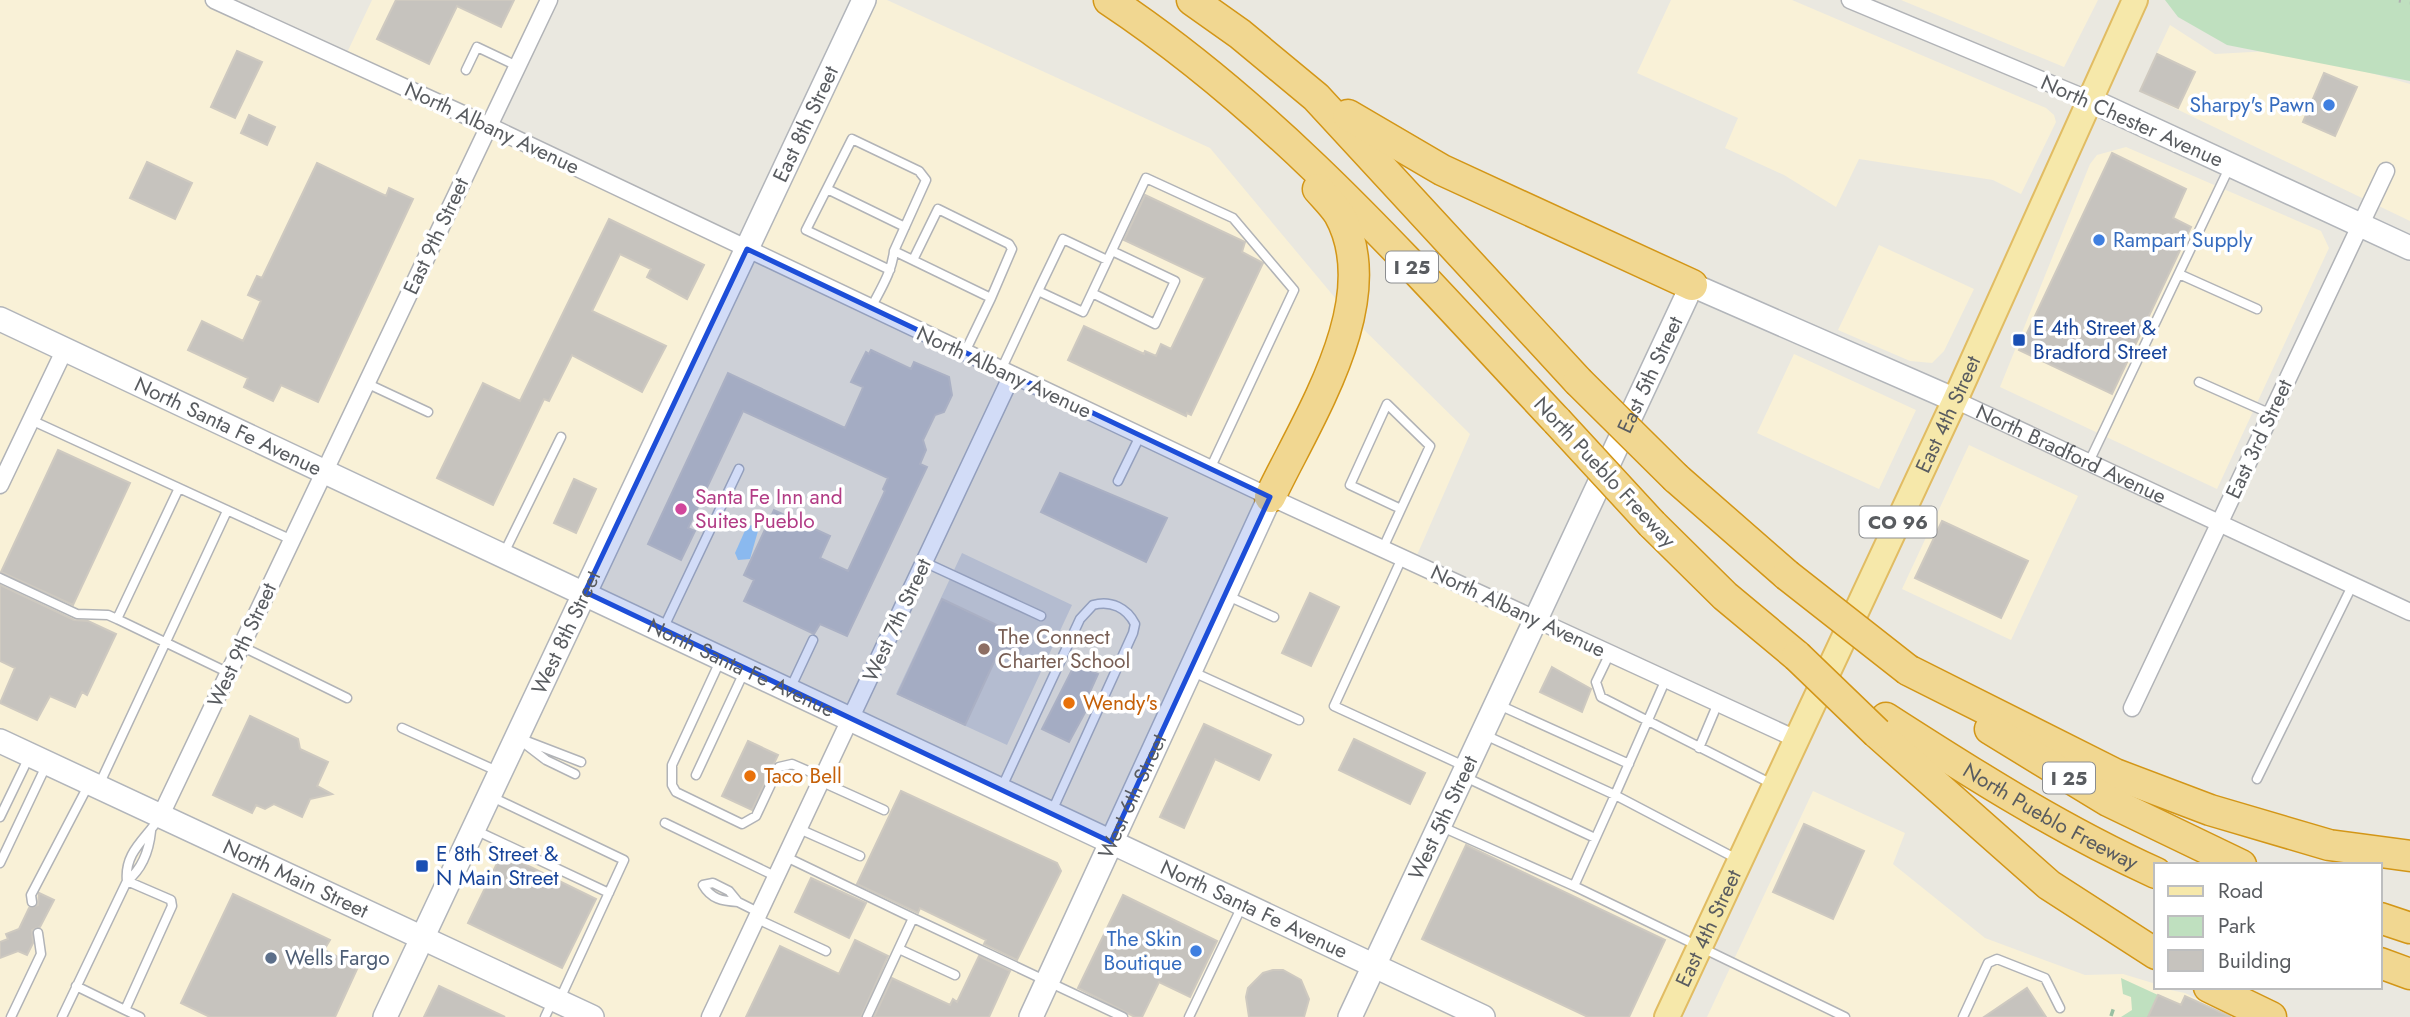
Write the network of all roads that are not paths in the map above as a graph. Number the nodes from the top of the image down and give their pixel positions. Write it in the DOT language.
graph roads {
  1 [pos="214,0"];
  2 [pos="549,0"];
  3 [pos="864,0"];
  4 [pos="1109,0"];
  5 [pos="1192,0"];
  6 [pos="1850,0"];
  7 [pos="2135,0"];
  8 [pos="517,66"];
  9 [pos="466,70"];
  10 [pos="1316,97"];
  11 [pos="2092,101"];
  12 [pos="1263,117"];
  13 [pos="489,126"];
  14 [pos="2231,165"];
  15 [pos="2386,171"];
  16 [pos="827,189"];
  17 [pos="2360,224"];
  18 [pos="905,227"];
  19 [pos="2410,248"];
  20 [pos="747,249"];
  21 [pos="894,251"];
  22 [pos="1112,251"];
  23 [pos="913,260"];
  24 [pos="1107,260"];
  25 [pos="890,270"];
  26 [pos="2179,274"];
  27 [pos="1692,285"];
  28 [pos="1038,291"];
  29 [pos="1091,293"];
  30 [pos="991,298"];
  31 [pos="871,308"];
  32 [pos="2257,309"];
  33 [pos="0,319"];
  34 [pos="65,349"];
  35 [pos="964,353"];
  36 [pos="1006,373"];
  37 [pos="2199,382"];
  38 [pos="366,383"];
  39 [pos="1955,400"];
  40 [pos="428,412"];
  41 [pos="2271,414"];
  42 [pos="31,419"];
  43 [pos="1140,436"];
  44 [pos="561,437"];
  45 [pos="2088,464"];
  46 [pos="739,469"];
  47 [pos="1210,469"];
  48 [pos="324,472"];
  49 [pos="1118,481"];
  50 [pos="0,485"];
  51 [pos="179,488"];
  52 [pos="1270,498"];
  53 [pos="1401,509"];
  54 [pos="227,511"];
  55 [pos="2219,526"];
  56 [pos="292,540"];
  57 [pos="1382,548"];
  58 [pos="503,555"];
  59 [pos="1403,558"];
  60 [pos="924,562"];
  61 [pos="0,578"];
  62 [pos="2353,584"];
  63 [pos="585,592"];
  64 [pos="1226,594"];
  65 [pos="2410,612"];
  66 [pos="1041,616"];
  67 [pos="1274,617"];
  68 [pos="1536,618"];
  69 [pos="117,619"];
  70 [pos="663,629"];
  71 [pos="813,640"];
  72 [pos="166,643"];
  73 [pos="241,646"];
  74 [pos="1610,653"];
  75 [pos="723,657"];
  76 [pos="746,668"];
  77 [pos="1908,670"];
  78 [pos="1190,671"];
  79 [pos="229,673"];
  80 [pos="1667,679"];
  81 [pos="790,689"];
  82 [pos="347,698"];
  83 [pos="1718,703"];
  84 [pos="1496,704"];
  85 [pos="2132,708"];
  86 [pos="851,718"];
  87 [pos="1299,720"];
  88 [pos="1647,723"];
  89 [pos="1881,725"];
  90 [pos="402,728"];
  91 [pos="1482,733"];
  92 [pos="516,737"];
  93 [pos="1796,739"];
  94 [pos="0,741"];
  95 [pos="1699,748"];
  96 [pos="39,759"];
  97 [pos="580,762"];
  98 [pos="1629,764"];
  99 [pos="1464,772"];
  100 [pos="500,773"];
  101 [pos="575,774"];
  102 [pos="696,775"];
  103 [pos="821,779"];
  104 [pos="2257,779"];
  105 [pos="1775,785"];
  106 [pos="93,786"];
  107 [pos="1001,789"];
  108 [pos="489,795"];
  109 [pos="1615,795"];
  110 [pos="884,810"];
  111 [pos="1051,813"];
  112 [pos="0,817"];
  113 [pos="665,823"];
  114 [pos="155,824"];
  115 [pos="1439,826"];
  116 [pos="797,828"];
  117 [pos="473,829"];
  118 [pos="1595,838"];
  119 [pos="1111,842"];
  120 [pos="784,856"];
  121 [pos="860,856"];
  122 [pos="2410,856"];
  123 [pos="1740,860"];
  124 [pos="0,863"];
  125 [pos="2237,863"];
  126 [pos="2154,872"];
  127 [pos="775,876"];
  128 [pos="127,881"];
  129 [pos="1574,886"];
  130 [pos="608,893"];
  131 [pos="32,902"];
  132 [pos="738,902"];
  133 [pos="1243,904"];
  134 [pos="757,915"];
  135 [pos="913,918"];
  136 [pos="2382,919"];
  137 [pos="2410,928"];
  138 [pos="38,933"];
  139 [pos="422,939"];
  140 [pos="899,948"];
  141 [pos="1699,948"];
  142 [pos="826,951"];
  143 [pos="2154,953"];
  144 [pos="2382,964"];
  145 [pos="1373,966"];
  146 [pos="2410,974"];
  147 [pos="955,975"];
  148 [pos="1047,981"];
  149 [pos="76,986"];
  150 [pos="2213,989"];
  151 [pos="552,1006"];
  152 [pos="2060,1008"];
  153 [pos="125,1010"];
  154 [pos="11,1017"];
  155 [pos="62,1017"];
  156 [pos="140,1017"];
  157 [pos="385,1017"];
  158 [pos="592,1017"];
  159 [pos="710,1017"];
  160 [pos="867,1017"];
  161 [pos="1031,1017"];
  162 [pos="1123,1017"];
  163 [pos="1189,1017"];
  164 [pos="1350,1017"];
  165 [pos="1483,1017"];
  166 [pos="1667,1017"];
  167 [pos="1845,1017"];
  168 [pos="1962,1017"];
  169 [pos="2272,1017"];
  1 -- 13 [label="street, North Albany Avenue"];
  2 -- 8 [label="street, East 9th Street"];
  3 -- 20 [label="street, East 8th Street"];
  4 -- 12 [label="highway, North Pueblo Freeway / I 25"];
  5 -- 10 [label="highway, North Pueblo Freeway / I 25"];
  6 -- 11 [label="street, North Chester Avenue"];
  7 -- 11 [label="main road, East 4th Street / CO 96"];
  8 -- 9 [label="lane"];
  8 -- 13 [label="street, East 9th Street"];
  10 -- 27 [label="highway"];
  10 -- 77 [label="highway, North Pueblo Freeway / I 25, bridge"];
  11 -- 14 [label="street, North Chester Avenue"];
  11 -- 39 [label="main road, East 4th Street / CO 96"];
  12 -- 52 [label="highway"];
  12 -- 89 [label="highway, North Pueblo Freeway / I 25, bridge"];
  13 -- 20 [label="street, North Albany Avenue"];
  13 -- 38 [label="street, East 9th Street"];
  14 -- 17 [label="street, North Chester Avenue"];
  14 -- 26 [label="lane"];
  15 -- 17 [label="street, East 3rd Street"];
  16 -- 18 [label="lane"];
  16 -- 18 [label="lane"];
  16 -- 25 [label="lane"];
  17 -- 19 [label="street, North Chester Avenue"];
  17 -- 41 [label="street, East 3rd Street"];
  18 -- 21 [label="lane"];
  20 -- 31 [label="street, North Albany Avenue"];
  20 -- 63 [label="street, West 8th Street"];
  21 -- 23 [label="lane"];
  21 -- 25 [label="lane"];
  22 -- 24 [label="lane"];
  22 -- 29 [label="lane"];
  22 -- 47 [label="lane"];
  23 -- 30 [label="lane"];
  23 -- 30 [label="lane"];
  24 -- 28 [label="lane"];
  24 -- 29 [label="lane"];
  25 -- 31 [label="lane"];
  26 -- 32 [label="lane"];
  26 -- 45 [label="lane"];
  27 -- 39 [label="street, North Bradford Avenue"];
  27 -- 68 [label="street, East 5th Street"];
  28 -- 29 [label="lane"];
  28 -- 36 [label="lane"];
  30 -- 35 [label="lane"];
  31 -- 35 [label="street, North Albany Avenue"];
  33 -- 34 [label="street, North Santa Fe Avenue"];
  34 -- 42 [label="street"];
  34 -- 48 [label="street, North Santa Fe Avenue"];
  35 -- 36 [label="street, North Albany Avenue"];
  36 -- 43 [label="street, North Albany Avenue"];
  36 -- 60 [label="street, West 7th Street"];
  37 -- 41 [label="lane"];
  38 -- 40 [label="lane"];
  38 -- 48 [label="street, East 9th Street"];
  39 -- 45 [label="street, North Bradford Avenue"];
  39 -- 93 [label="main road, East 4th Street / CO 96"];
  41 -- 55 [label="street, East 3rd Street"];
  42 -- 50 [label="street"];
  42 -- 51 [label="lane"];
  43 -- 47 [label="street, North Albany Avenue"];
  43 -- 49 [label="lane"];
  44 -- 58 [label="lane"];
  45 -- 55 [label="street, North Bradford Avenue"];
  46 -- 70 [label="lane"];
  47 -- 52 [label="street, North Albany Avenue"];
  48 -- 56 [label="street, West 9th Street"];
  48 -- 58 [label="street, North Santa Fe Avenue"];
  51 -- 54 [label="lane"];
  51 -- 69 [label="lane"];
  52 -- 57 [label="street, North Albany Avenue"];
  52 -- 64 [label="street, West 6th Street"];
  53 -- 53 [label="lane"];
  53 -- 57 [label="lane"];
  54 -- 56 [label="lane"];
  54 -- 72 [label="lane"];
  55 -- 62 [label="street, North Bradford Avenue"];
  55 -- 85 [label="street, East 3rd Street"];
  56 -- 73 [label="street, West 9th Street"];
  57 -- 59 [label="street, North Albany Avenue"];
  58 -- 63 [label="street, North Santa Fe Avenue"];
  59 -- 68 [label="street, North Albany Avenue"];
  59 -- 99 [label="lane"];
  60 -- 66 [label="lane"];
  60 -- 86 [label="street, West 7th Street"];
  61 -- 69 [label="lane"];
  62 -- 65 [label="street, North Bradford Avenue"];
  62 -- 104 [label="lane"];
  63 -- 70 [label="street, North Santa Fe Avenue"];
  63 -- 92 [label="street, West 8th Street"];
  64 -- 67 [label="lane"];
  64 -- 78 [label="street, West 6th Street"];
  68 -- 74 [label="street, North Albany Avenue"];
  68 -- 84 [label="street, West 5th Street"];
  69 -- 72 [label="lane"];
  70 -- 75 [label="street, North Santa Fe Avenue"];
  71 -- 81 [label="lane"];
  72 -- 79 [label="lane"];
  72 -- 106 [label="lane"];
  73 -- 79 [label="street, West 9th Street"];
  73 -- 82 [label="lane"];
  74 -- 80 [label="street, North Albany Avenue"];
  74 -- 88 [label="lane"];
  75 -- 76 [label="street, North Santa Fe Avenue"];
  75 -- 103 [label="lane"];
  76 -- 81 [label="street, North Santa Fe Avenue"];
  76 -- 102 [label="lane"];
  77 -- 122 [label="highway"];
  77 -- 125 [label="highway, North Pueblo Freeway / I 25"];
  78 -- 87 [label="lane"];
  78 -- 119 [label="street, West 6th Street"];
  79 -- 114 [label="street, West 9th Street"];
  80 -- 83 [label="street, North Albany Avenue"];
  80 -- 88 [label="lane"];
  81 -- 86 [label="street, North Santa Fe Avenue"];
  83 -- 93 [label="street, North Albany Avenue"];
  83 -- 95 [label="lane"];
  84 -- 91 [label="street, West 5th Street"];
  84 -- 98 [label="lane"];
  86 -- 103 [label="street, West 7th Street"];
  86 -- 107 [label="street, North Santa Fe Avenue"];
  88 -- 95 [label="lane"];
  88 -- 98 [label="lane"];
  89 -- 126 [label="highway, North Pueblo Freeway / I 25"];
  89 -- 143 [label="highway"];
  90 -- 100 [label="lane"];
  91 -- 99 [label="street, West 5th Street"];
  91 -- 109 [label="lane"];
  92 -- 97 [label="lane"];
  92 -- 100 [label="street, West 8th Street"];
  92 -- 101 [label="lane"];
  93 -- 105 [label="main road, East 4th Street / CO 96"];
  94 -- 96 [label="street, North Main Street"];
  95 -- 105 [label="lane"];
  96 -- 106 [label="street, North Main Street"];
  96 -- 112 [label="lane"];
  96 -- 124 [label="lane"];
  98 -- 109 [label="lane"];
  99 -- 115 [label="street, West 5th Street"];
  99 -- 118 [label="lane"];
  100 -- 108 [label="street, West 8th Street"];
  103 -- 110 [label="lane"];
  103 -- 116 [label="street, West 7th Street"];
  105 -- 123 [label="main road, East 4th Street / CO 96"];
  106 -- 114 [label="street, North Main Street"];
  106 -- 131 [label="lane"];
  107 -- 111 [label="street, North Santa Fe Avenue"];
  107 -- 111 [label="lane"];
  108 -- 117 [label="street, West 8th Street"];
  108 -- 130 [label="lane"];
  109 -- 118 [label="lane"];
  109 -- 123 [label="lane"];
  111 -- 119 [label="street, North Santa Fe Avenue"];
  113 -- 127 [label="lane"];
  114 -- 128 [label="lane"];
  114 -- 139 [label="street, North Main Street"];
  115 -- 129 [label="lane"];
  115 -- 145 [label="street, West 5th Street"];
  116 -- 120 [label="street, West 7th Street"];
  116 -- 121 [label="lane"];
  117 -- 130 [label="lane"];
  117 -- 139 [label="street, West 8th Street"];
  118 -- 129 [label="lane"];
  119 -- 133 [label="street, North Santa Fe Avenue"];
  119 -- 148 [label="street, West 6th Street"];
  120 -- 127 [label="street, West 7th Street"];
  120 -- 135 [label="lane"];
  123 -- 141 [label="main road, East 4th Street / CO 96"];
  127 -- 134 [label="street, West 7th Street"];
  128 -- 149 [label="lane"];
  128 -- 153 [label="lane"];
  129 -- 141 [label="lane"];
  130 -- 151 [label="lane"];
  132 -- 134 [label="lane"];
  133 -- 145 [label="street, North Santa Fe Avenue"];
  133 -- 163 [label="lane"];
  134 -- 142 [label="lane"];
  134 -- 159 [label="street, West 7th Street"];
  135 -- 140 [label="lane"];
  135 -- 148 [label="lane"];
  136 -- 137 [label="highway"];
  138 -- 154 [label="lane"];
  139 -- 151 [label="street, North Main Street"];
  139 -- 157 [label="street, West 8th Street"];
  140 -- 147 [label="lane"];
  140 -- 160 [label="lane"];
  141 -- 166 [label="main road, East 4th Street / CO 96"];
  141 -- 167 [label="lane"];
  144 -- 146 [label="highway"];
  145 -- 164 [label="street, West 5th Street"];
  145 -- 165 [label="street, North Santa Fe Avenue"];
  148 -- 161 [label="street, West 6th Street"];
  148 -- 162 [label="lane"];
  149 -- 153 [label="lane"];
  149 -- 155 [label="lane"];
  150 -- 169 [label="highway"];
  151 -- 158 [label="street, North Main Street"];
  152 -- 168 [label="lane"];
  153 -- 156 [label="lane"];
}
